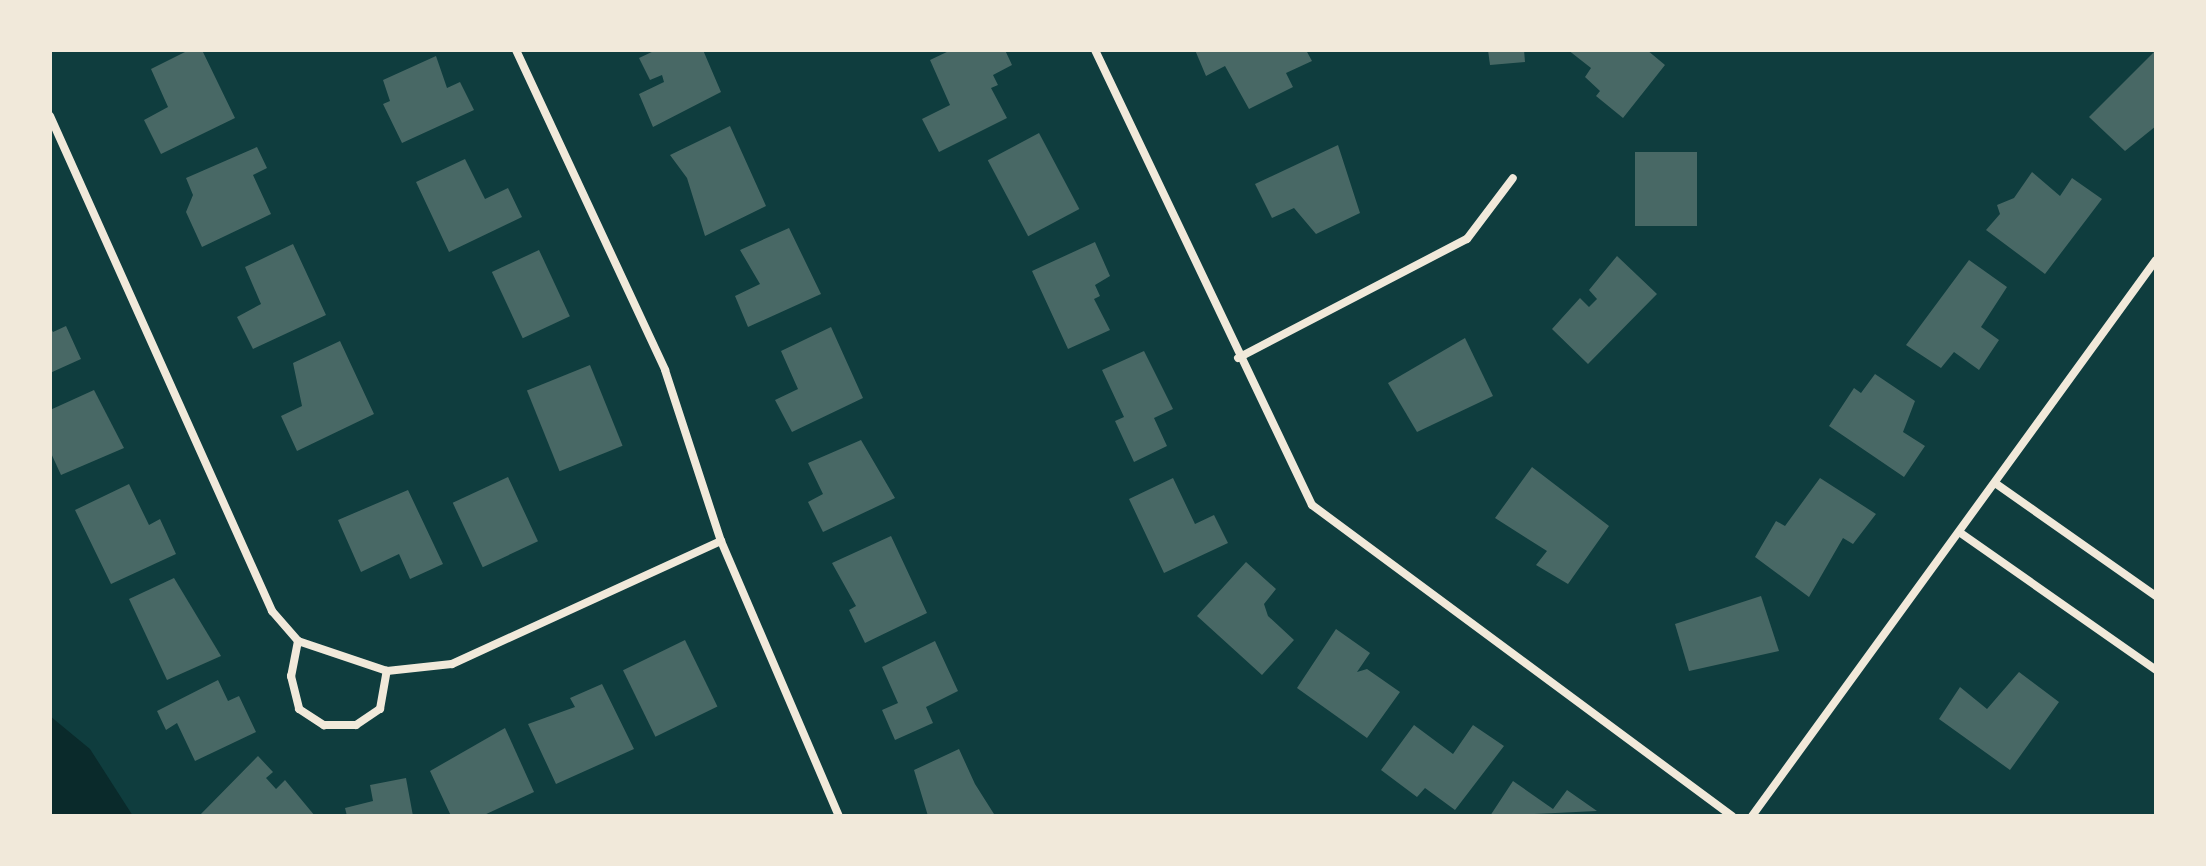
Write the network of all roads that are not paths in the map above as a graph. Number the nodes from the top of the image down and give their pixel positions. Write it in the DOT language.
graph roads {
  1 [pos="516,50"];
  2 [pos="1095,50"];
  3 [pos="50,116"];
  4 [pos="1513,178"];
  5 [pos="2156,260"];
  6 [pos="1238,358"];
  7 [pos="1995,483"];
  8 [pos="1962,534"];
  9 [pos="721,541"];
  10 [pos="2156,596"];
  11 [pos="298,641"];
  12 [pos="2156,670"];
  13 [pos="387,671"];
  14 [pos="839,816"];
  15 [pos="1732,816"];
  16 [pos="1752,816"];
  1 -- 9 [label="street"];
  2 -- 6 [label="street"];
  3 -- 11 [label="street"];
  4 -- 6 [label="street"];
  5 -- 7 [label="street"];
  6 -- 15 [label="street"];
  7 -- 8 [label="street"];
  7 -- 10 [label="street"];
  8 -- 12 [label="street"];
  8 -- 16 [label="street"];
  9 -- 13 [label="street"];
  9 -- 14 [label="street"];
  11 -- 13 [label="street"];
  11 -- 13 [label="street"];
}
